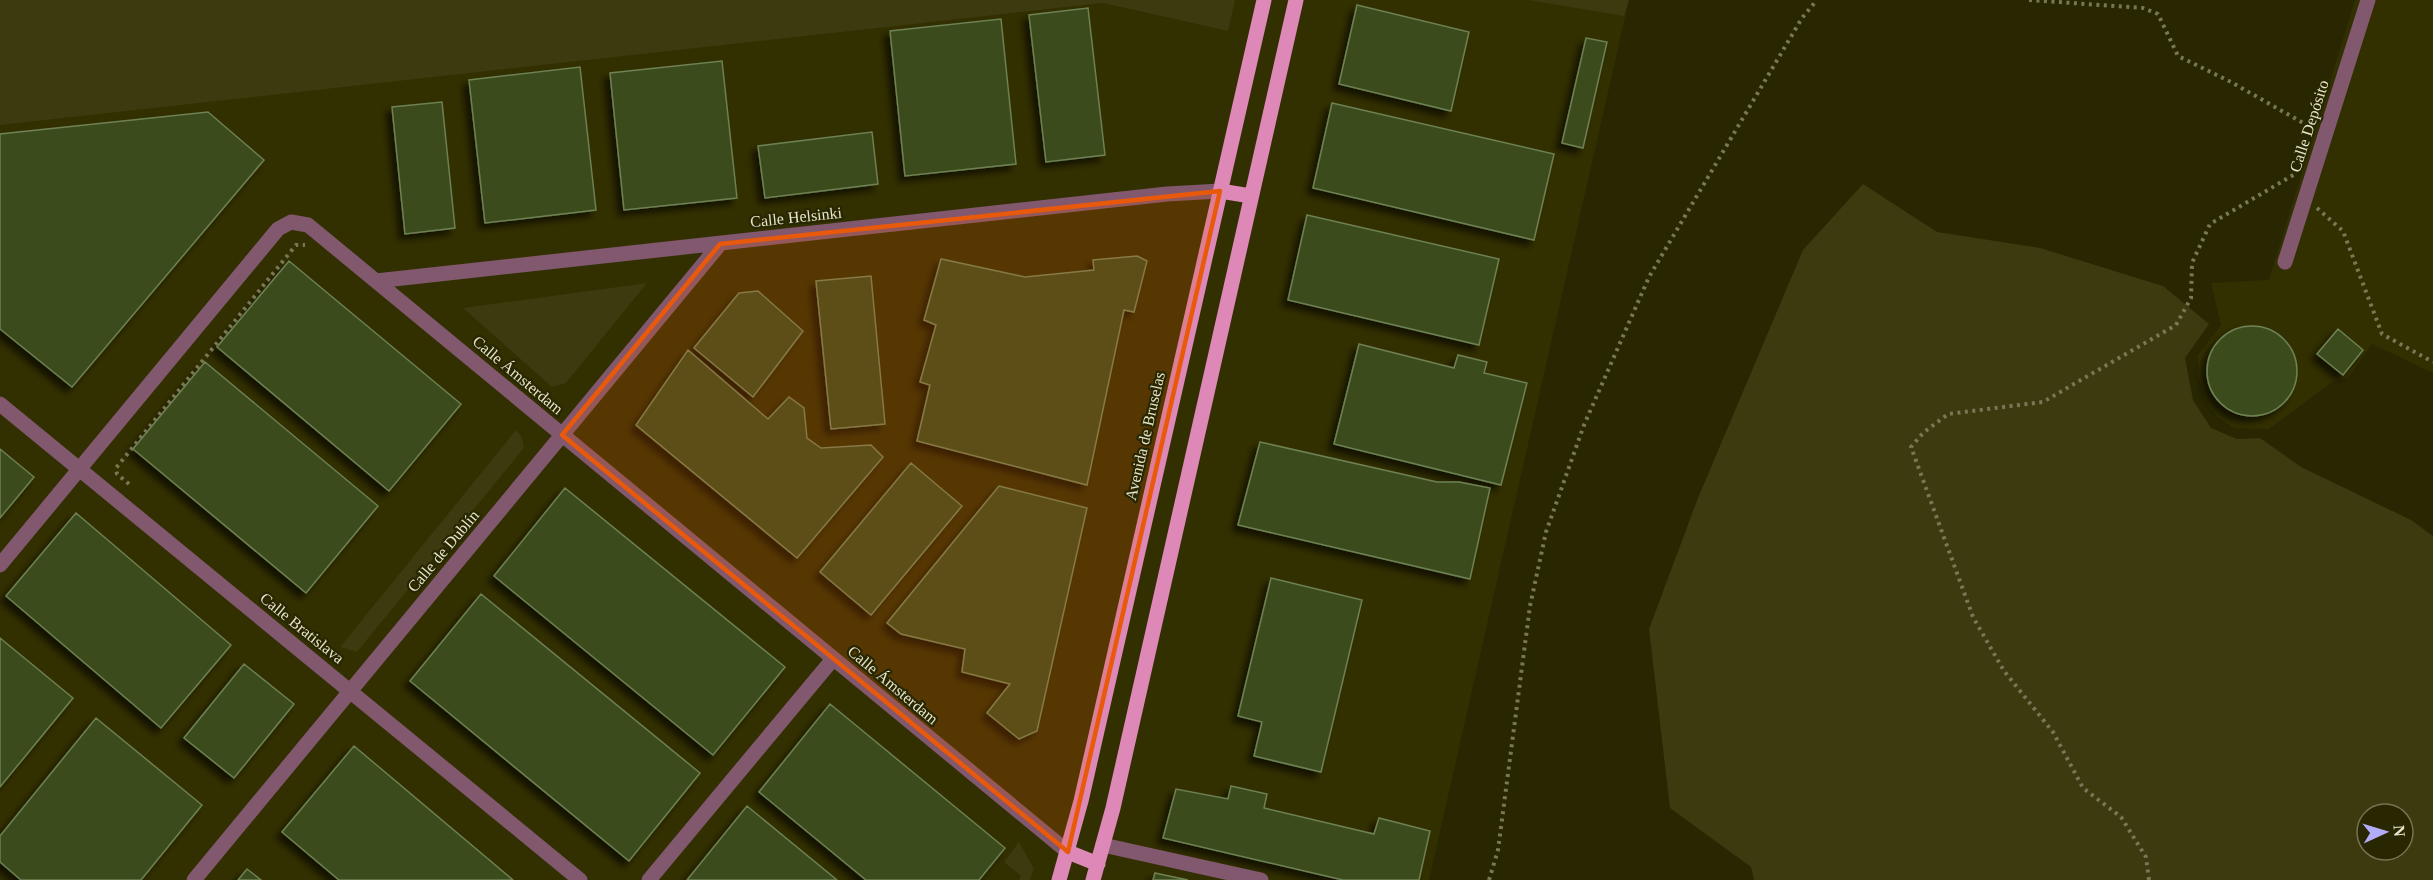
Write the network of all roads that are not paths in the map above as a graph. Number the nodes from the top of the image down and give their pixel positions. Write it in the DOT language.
graph roads {
  1 [pos="1264,0"];
  2 [pos="1296,0"];
  3 [pos="2368,0"];
  4 [pos="1220,191"];
  5 [pos="1251,196"];
  6 [pos="720,244"];
  7 [pos="2284,262"];
  8 [pos="376,281"];
  9 [pos="0,405"];
  10 [pos="562,435"];
  11 [pos="80,469"];
  12 [pos="0,566"];
  13 [pos="833,659"];
  14 [pos="351,690"];
  15 [pos="1103,844"];
  16 [pos="1068,852"];
  17 [pos="1098,864"];
  18 [pos="194,880"];
  19 [pos="580,880"];
  20 [pos="650,880"];
  21 [pos="1059,880"];
  22 [pos="1093,880"];
  23 [pos="1261,880"];
  1 -- 4 [label="main road, Avenida de Bruselas"];
  2 -- 5 [label="main road"];
  3 -- 7 [label="street, Calle Depósito"];
  4 -- 5 [label="main road"];
  4 -- 6 [label="street, Calle Helsinki"];
  4 -- 16 [label="main road, Avenida de Bruselas"];
  5 -- 15 [label="main road"];
  6 -- 8 [label="street, Calle Helsinki"];
  6 -- 10 [label="street, Calle de Dublín"];
  8 -- 10 [label="street, Calle Ámsterdam"];
  8 -- 11 [label="street, Calle Ámsterdam"];
  9 -- 11 [label="street, Calle Bratislava"];
  10 -- 13 [label="street, Calle Ámsterdam"];
  10 -- 14 [label="street, Calle de Dublín"];
  11 -- 12 [label="street, Calle Ámsterdam"];
  11 -- 14 [label="street, Calle Bratislava"];
  13 -- 16 [label="street, Calle Ámsterdam"];
  13 -- 20 [label="street"];
  14 -- 18 [label="street, Calle de Dublín"];
  14 -- 19 [label="street, Calle Bratislava"];
  15 -- 17 [label="main road"];
  15 -- 23 [label="street"];
  16 -- 17 [label="main road"];
  16 -- 21 [label="main road, Avenida de Bruselas"];
  17 -- 22 [label="main road"];
}
